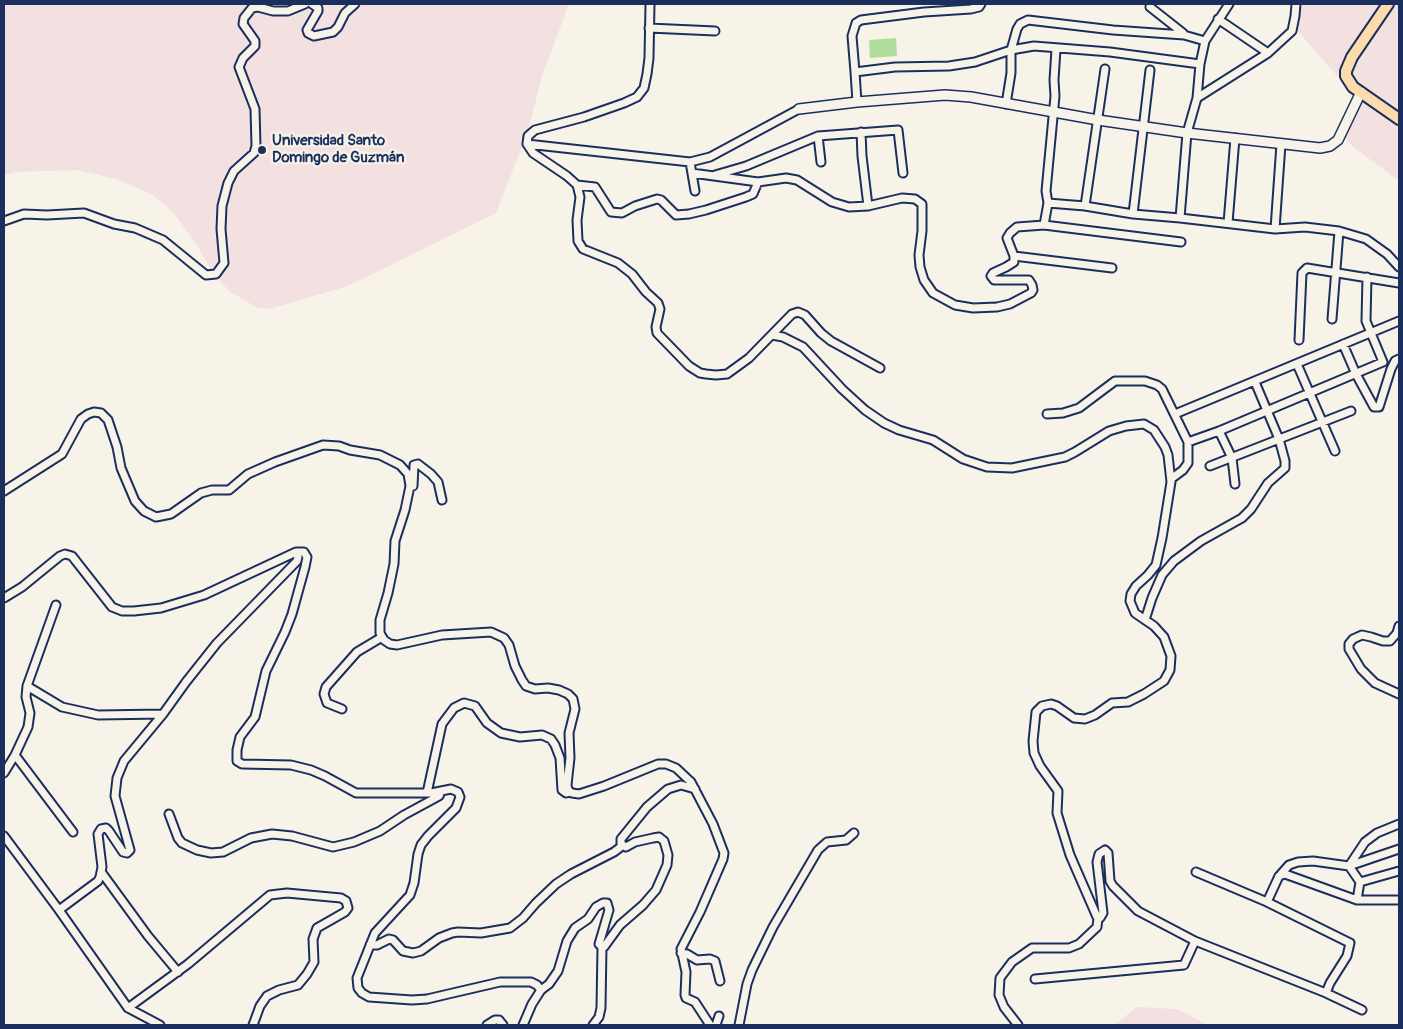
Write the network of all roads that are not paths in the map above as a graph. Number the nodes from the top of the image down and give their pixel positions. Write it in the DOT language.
graph roads {
  1 [pos="305,4"];
  2 [pos="312,4"];
  3 [pos="355,4"];
  4 [pos="650,4"];
  5 [pos="981,4"];
  6 [pos="1229,4"];
  7 [pos="1296,4"];
  8 [pos="1388,4"];
  9 [pos="1150,7"];
  10 [pos="1218,19"];
  11 [pos="649,28"];
  12 [pos="715,31"];
  13 [pos="1184,35"];
  14 [pos="1205,41"];
  15 [pos="1056,48"];
  16 [pos="1011,50"];
  17 [pos="1268,53"];
  18 [pos="1200,64"];
  19 [pos="1105,69"];
  20 [pos="1150,70"];
  21 [pos="855,72"];
  22 [pos="1361,92"];
  23 [pos="1197,98"];
  24 [pos="857,102"];
  25 [pos="1006,104"];
  26 [pos="799,110"];
  27 [pos="1053,112"];
  28 [pos="1399,119"];
  29 [pos="1098,120"];
  30 [pos="1144,127"];
  31 [pos="861,132"];
  32 [pos="1187,133"];
  33 [pos="818,136"];
  34 [pos="1236,138"];
  35 [pos="527,144"];
  36 [pos="1281,144"];
  37 [pos="690,162"];
  38 [pos="821,162"];
  39 [pos="692,173"];
  40 [pos="903,173"];
  41 [pos="712,176"];
  42 [pos="758,182"];
  43 [pos="577,185"];
  44 [pos="695,191"];
  45 [pos="1048,203"];
  46 [pos="868,206"];
  47 [pos="1085,206"];
  48 [pos="1133,214"];
  49 [pos="1180,218"];
  50 [pos="4,222"];
  51 [pos="1228,223"];
  52 [pos="1044,226"];
  53 [pos="1275,229"];
  54 [pos="1339,231"];
  55 [pos="1181,242"];
  56 [pos="1014,256"];
  57 [pos="1399,267"];
  58 [pos="1112,268"];
  59 [pos="1334,272"];
  60 [pos="1367,277"];
  61 [pos="1399,283"];
  62 [pos="1332,318"];
  63 [pos="1399,321"];
  64 [pos="1371,332"];
  65 [pos="772,335"];
  66 [pos="1299,340"];
  67 [pos="1343,344"];
  68 [pos="1399,359"];
  69 [pos="1297,364"];
  70 [pos="880,368"];
  71 [pos="1356,374"];
  72 [pos="1255,382"];
  73 [pos="1310,392"];
  74 [pos="1267,411"];
  75 [pos="1351,411"];
  76 [pos="1047,414"];
  77 [pos="1175,414"];
  78 [pos="1322,421"];
  79 [pos="1219,432"];
  80 [pos="1279,439"];
  81 [pos="1188,442"];
  82 [pos="1335,451"];
  83 [pos="1232,458"];
  84 [pos="1210,466"];
  85 [pos="1171,479"];
  86 [pos="1235,484"];
  87 [pos="4,491"];
  88 [pos="442,500"];
  89 [pos="406,505"];
  90 [pos="296,552"];
  91 [pos="4,598"];
  92 [pos="56,605"];
  93 [pos="1145,620"];
  94 [pos="1399,626"];
  95 [pos="382,637"];
  96 [pos="27,686"];
  97 [pos="1399,694"];
  98 [pos="342,710"];
  99 [pos="164,714"];
  100 [pos="15,756"];
  101 [pos="4,773"];
  102 [pos="695,789"];
  103 [pos="441,792"];
  104 [pos="570,792"];
  105 [pos="427,793"];
  106 [pos="169,814"];
  107 [pos="1399,824"];
  108 [pos="73,832"];
  109 [pos="854,833"];
  110 [pos="4,836"];
  111 [pos="622,846"];
  112 [pos="1399,849"];
  113 [pos="1349,866"];
  114 [pos="1399,871"];
  115 [pos="1196,872"];
  116 [pos="102,873"];
  117 [pos="1282,874"];
  118 [pos="1360,882"];
  119 [pos="1357,900"];
  120 [pos="1399,900"];
  121 [pos="1267,902"];
  122 [pos="60,910"];
  123 [pos="1098,918"];
  124 [pos="1195,941"];
  125 [pos="370,945"];
  126 [pos="602,947"];
  127 [pos="681,953"];
  128 [pos="178,972"];
  129 [pos="1035,980"];
  130 [pos="720,981"];
  131 [pos="541,990"];
  132 [pos="1326,993"];
  133 [pos="128,1008"];
  134 [pos="1362,1010"];
  135 [pos="719,1016"];
  136 [pos="158,1024"];
  137 [pos="252,1025"];
  138 [pos="488,1025"];
  139 [pos="503,1025"];
  140 [pos="523,1025"];
  141 [pos="594,1025"];
  142 [pos="710,1025"];
  143 [pos="716,1025"];
  144 [pos="739,1025"];
  145 [pos="1018,1025"];
  1 -- 50 [label="street"];
  2 -- 3 [label="street"];
  4 -- 11 [label="street"];
  5 -- 21 [label="street"];
  6 -- 10 [label="street"];
  7 -- 17 [label="street"];
  8 -- 22 [label="main road"];
  9 -- 13 [label="street"];
  10 -- 14 [label="street"];
  10 -- 17 [label="street"];
  11 -- 12 [label="street"];
  11 -- 35 [label="street"];
  13 -- 14 [label="street"];
  13 -- 16 [label="street"];
  14 -- 18 [label="street"];
  15 -- 16 [label="street"];
  15 -- 18 [label="street"];
  15 -- 27 [label="street"];
  16 -- 21 [label="street"];
  16 -- 25 [label="street"];
  17 -- 23 [label="street"];
  18 -- 23 [label="street"];
  19 -- 29 [label="street"];
  20 -- 30 [label="street"];
  21 -- 24 [label="street"];
  22 -- 28 [label="main road"];
  22 -- 36 [label="street"];
  23 -- 32 [label="street"];
  24 -- 25 [label="street"];
  24 -- 26 [label="street"];
  25 -- 27 [label="street"];
  26 -- 37 [label="street"];
  27 -- 29 [label="street"];
  27 -- 45 [label="street"];
  29 -- 30 [label="street"];
  29 -- 47 [label="street"];
  30 -- 32 [label="street"];
  30 -- 48 [label="street"];
  31 -- 33 [label="street"];
  31 -- 40 [label="street"];
  31 -- 46 [label="street"];
  32 -- 34 [label="street"];
  32 -- 49 [label="street"];
  33 -- 38 [label="street"];
  33 -- 41 [label="street"];
  34 -- 36 [label="street"];
  34 -- 51 [label="street"];
  35 -- 37 [label="street"];
  35 -- 43 [label="street"];
  36 -- 53 [label="street"];
  37 -- 39 [label="street"];
  39 -- 41 [label="street"];
  39 -- 44 [label="street"];
  41 -- 42 [label="street"];
  42 -- 43 [label="street"];
  42 -- 46 [label="street"];
  43 -- 65 [label="street"];
  45 -- 47 [label="street"];
  45 -- 52 [label="street"];
  46 -- 56 [label="street"];
  47 -- 48 [label="street"];
  48 -- 49 [label="street"];
  49 -- 51 [label="street"];
  51 -- 53 [label="street"];
  52 -- 55 [label="street"];
  52 -- 56 [label="street"];
  53 -- 54 [label="street"];
  54 -- 57 [label="street"];
  54 -- 59 [label="street"];
  56 -- 58 [label="street"];
  59 -- 60 [label="street"];
  59 -- 62 [label="street"];
  59 -- 66 [label="street"];
  60 -- 61 [label="street"];
  60 -- 64 [label="street"];
  63 -- 64 [label="street"];
  64 -- 67 [label="street"];
  64 -- 71 [label="street"];
  65 -- 70 [label="street"];
  65 -- 85 [label="street"];
  67 -- 69 [label="street"];
  67 -- 71 [label="street"];
  68 -- 71 [label="street"];
  69 -- 72 [label="street"];
  69 -- 73 [label="street"];
  71 -- 73 [label="street"];
  72 -- 74 [label="street"];
  72 -- 77 [label="street"];
  73 -- 74 [label="street"];
  73 -- 78 [label="street"];
  74 -- 79 [label="street"];
  74 -- 80 [label="street"];
  75 -- 78 [label="street"];
  76 -- 77 [label="street"];
  77 -- 81 [label="street"];
  78 -- 80 [label="street"];
  78 -- 82 [label="street"];
  79 -- 81 [label="street"];
  79 -- 83 [label="street"];
  80 -- 83 [label="street"];
  80 -- 93 [label="street"];
  81 -- 85 [label="street"];
  83 -- 84 [label="street"];
  83 -- 86 [label="street"];
  85 -- 93 [label="street"];
  87 -- 89 [label="street"];
  88 -- 89 [label="street"];
  89 -- 95 [label="street"];
  90 -- 91 [label="street"];
  90 -- 99 [label="street"];
  90 -- 105 [label="street"];
  92 -- 96 [label="street"];
  93 -- 123 [label="street"];
  94 -- 97 [label="street"];
  95 -- 98 [label="street"];
  95 -- 104 [label="street"];
  96 -- 99 [label="street"];
  96 -- 100 [label="street"];
  99 -- 116 [label="street"];
  100 -- 101 [label="street"];
  100 -- 108 [label="street"];
  102 -- 104 [label="street"];
  102 -- 111 [label="street"];
  102 -- 127 [label="street"];
  103 -- 105 [label="street"];
  103 -- 106 [label="street"];
  103 -- 125 [label="street"];
  104 -- 105 [label="street"];
  107 -- 113 [label="street"];
  109 -- 144 [label="street"];
  110 -- 122 [label="street"];
  111 -- 125 [label="street"];
  111 -- 126 [label="street"];
  112 -- 113 [label="street"];
  113 -- 117 [label="street"];
  113 -- 118 [label="street"];
  114 -- 118 [label="street"];
  115 -- 121 [label="street"];
  116 -- 122 [label="street"];
  116 -- 128 [label="street"];
  117 -- 119 [label="street"];
  117 -- 121 [label="street"];
  118 -- 119 [label="street"];
  119 -- 120 [label="street"];
  121 -- 132 [label="street"];
  122 -- 133 [label="street"];
  123 -- 124 [label="street"];
  123 -- 145 [label="street"];
  124 -- 129 [label="street"];
  124 -- 132 [label="street"];
  125 -- 131 [label="street"];
  126 -- 131 [label="street"];
  126 -- 141 [label="street"];
  127 -- 130 [label="street"];
  127 -- 142 [label="street"];
  128 -- 133 [label="street"];
  128 -- 137 [label="street"];
  131 -- 140 [label="street"];
  132 -- 134 [label="street"];
  133 -- 136 [label="street"];
  135 -- 143 [label="street"];
  138 -- 139 [label="street"];
}
